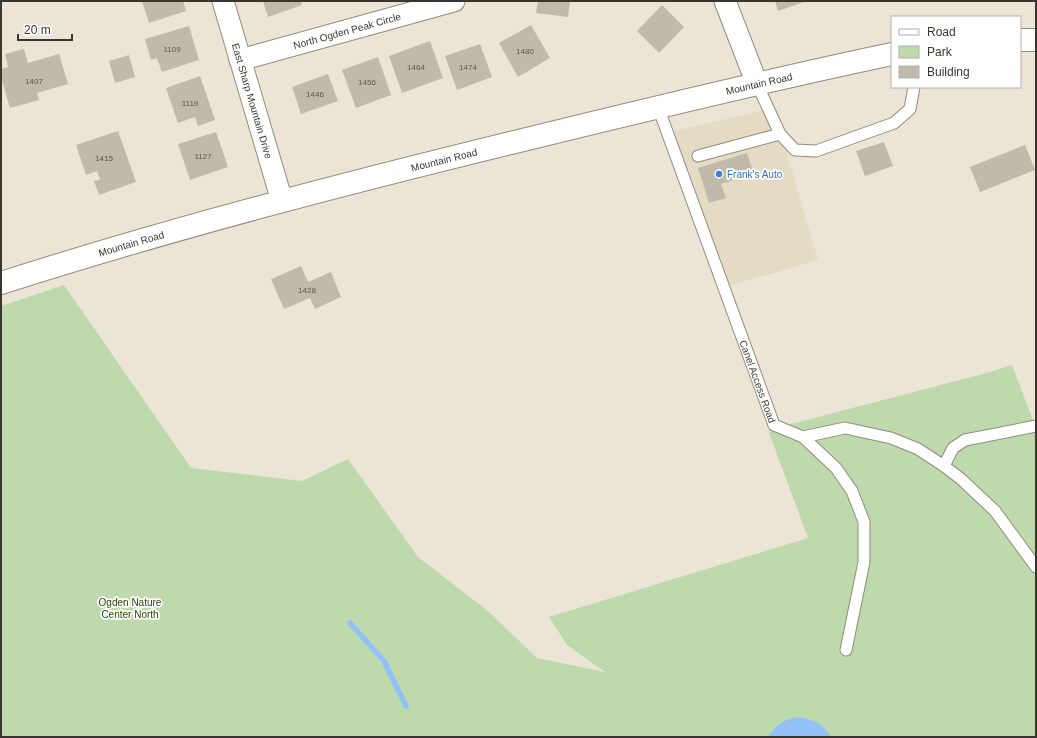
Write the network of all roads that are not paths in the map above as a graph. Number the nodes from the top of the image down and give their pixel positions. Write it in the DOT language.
graph roads {
  1 [pos="223,1"];
  2 [pos="454,1"];
  3 [pos="725,1"];
  4 [pos="1021,40"];
  5 [pos="1036,40"];
  6 [pos="891,54"];
  7 [pos="240,60"];
  8 [pos="757,84"];
  9 [pos="914,88"];
  10 [pos="658,107"];
  11 [pos="780,134"];
  12 [pos="698,156"];
  13 [pos="282,201"];
  14 [pos="1,283"];
  15 [pos="1036,426"];
  16 [pos="803,437"];
  17 [pos="944,466"];
  18 [pos="1036,567"];
  19 [pos="846,650"];
  1 -- 7 [label="street, East Sharp Mountain Drive"];
  2 -- 7 [label="street, North Ogden Peak Circle"];
  3 -- 8 [label="street"];
  4 -- 5 [label="street"];
  6 -- 8 [label="street, Mountain Road"];
  7 -- 13 [label="street, East Sharp Mountain Drive"];
  8 -- 10 [label="street, Mountain Road"];
  8 -- 11 [label="lane"];
  9 -- 11 [label="lane"];
  10 -- 13 [label="street, Mountain Road"];
  10 -- 16 [label="lane, Canel Access Road"];
  11 -- 12 [label="lane"];
  13 -- 14 [label="street, Mountain Road"];
  15 -- 17 [label="lane"];
  16 -- 17 [label="lane"];
  16 -- 19 [label="lane"];
  17 -- 18 [label="lane"];
}
